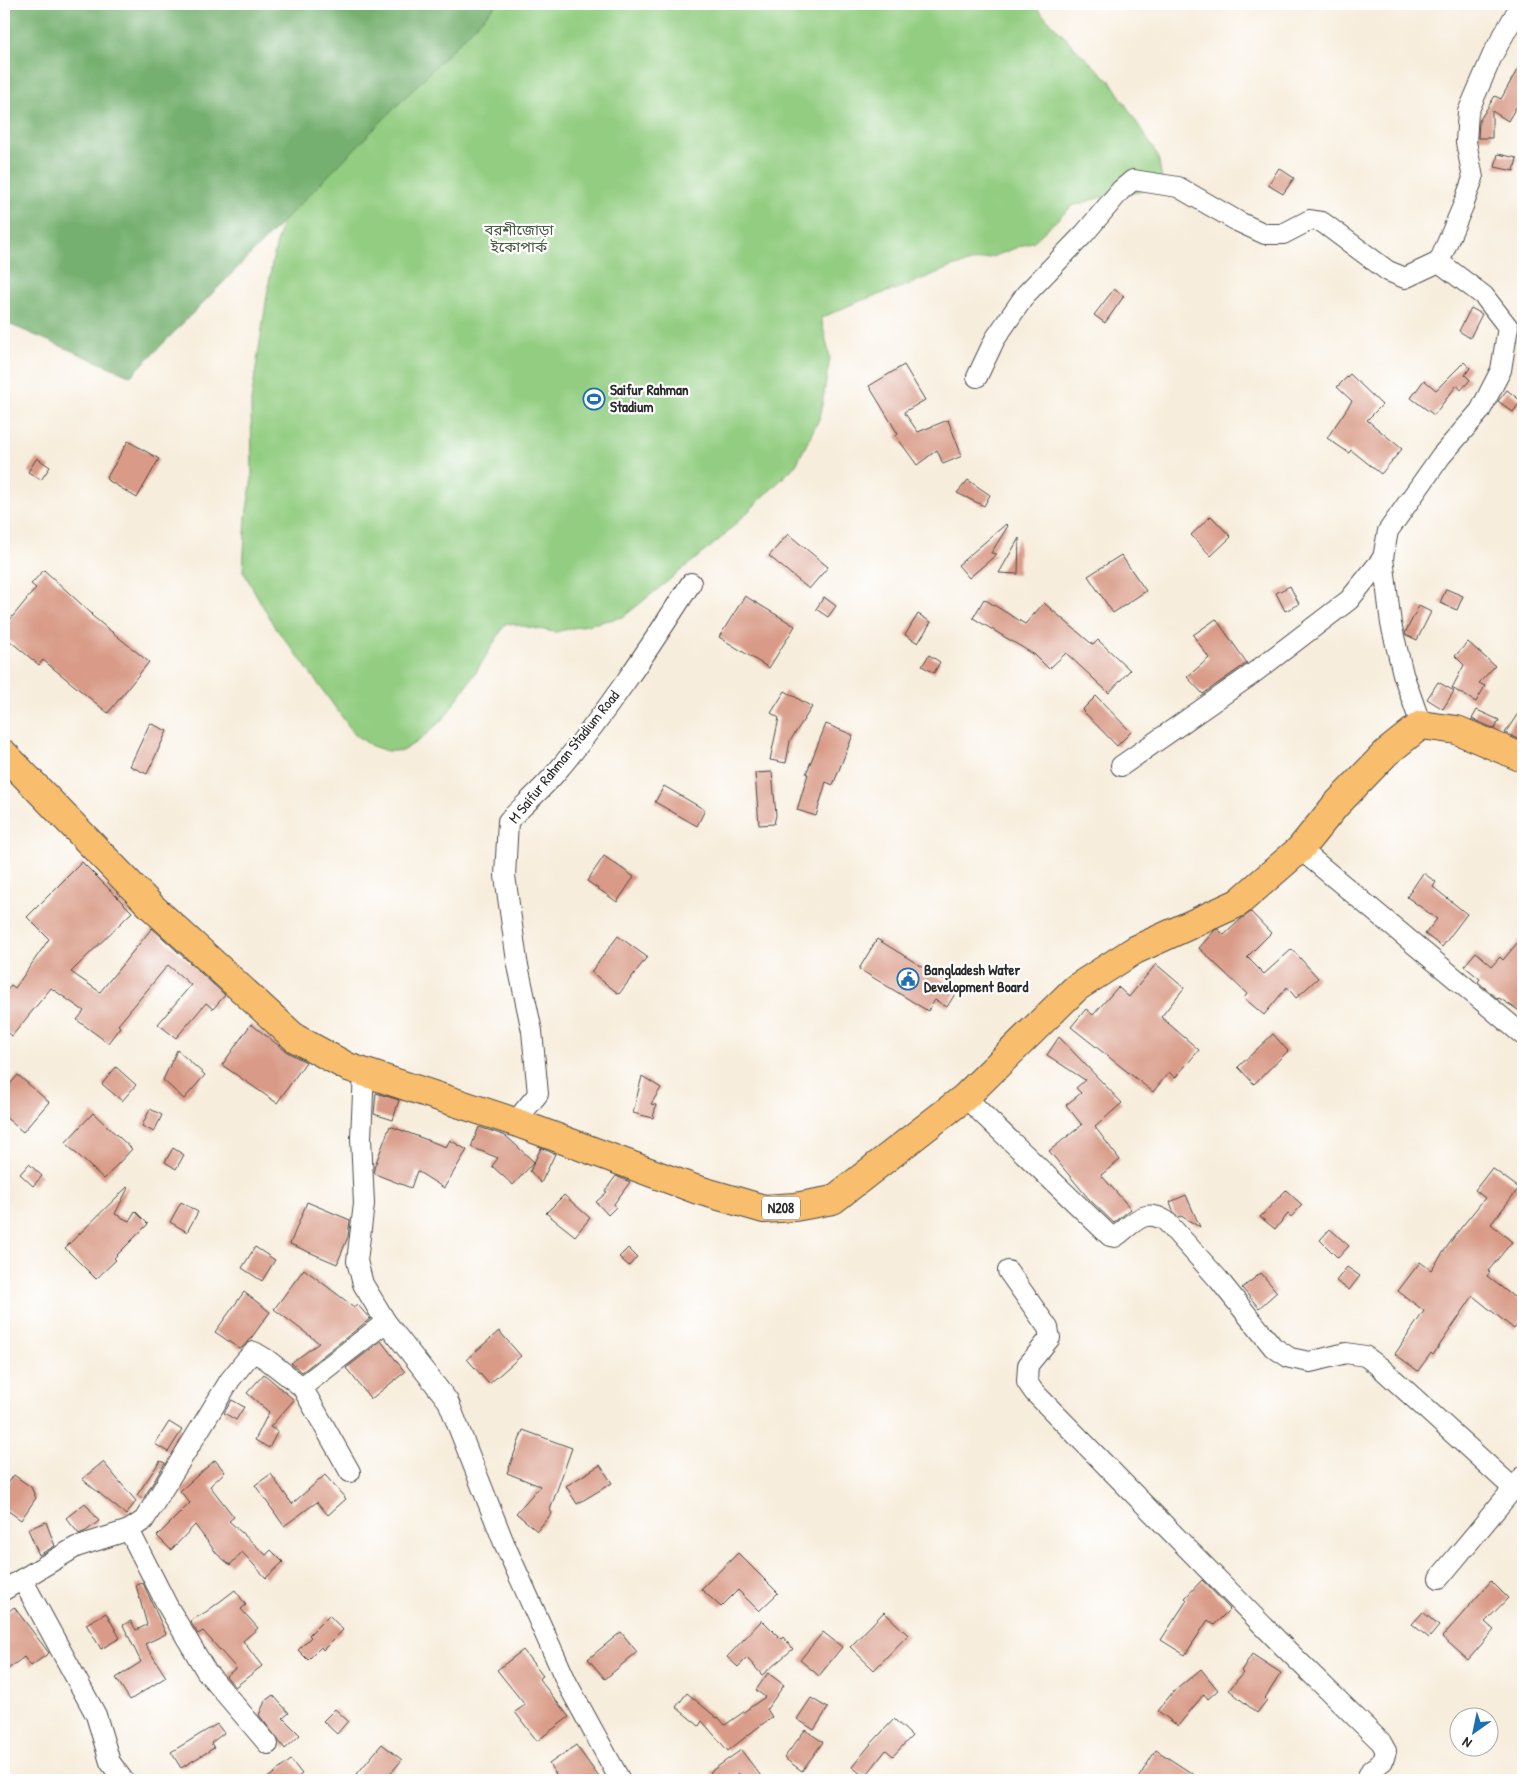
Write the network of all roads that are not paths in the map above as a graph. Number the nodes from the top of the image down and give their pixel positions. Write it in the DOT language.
graph roads {
  1 [pos="1521,4"];
  2 [pos="1439,262"];
  3 [pos="977,377"];
  4 [pos="1383,558"];
  5 [pos="691,583"];
  6 [pos="1421,724"];
  7 [pos="4,754"];
  8 [pos="1523,758"];
  9 [pos="1121,766"];
  10 [pos="1300,849"];
  11 [pos="1523,1035"];
  12 [pos="364,1072"];
  13 [pos="965,1097"];
  14 [pos="515,1122"];
  15 [pos="1008,1271"];
  16 [pos="386,1322"];
  17 [pos="302,1387"];
  18 [pos="350,1472"];
  19 [pos="1518,1482"];
  20 [pos="129,1530"];
  21 [pos="1439,1578"];
  22 [pos="22,1579"];
  23 [pos="4,1590"];
  24 [pos="268,1744"];
  25 [pos="123,1780"];
  26 [pos="620,1780"];
  27 [pos="1366,1780"];
  1 -- 2 [label="street"];
  2 -- 3 [label="street"];
  2 -- 4 [label="street"];
  4 -- 6 [label="street"];
  4 -- 9 [label="street"];
  5 -- 14 [label="street, M Saifur Rahman Stadium Road"];
  6 -- 8 [label="highway"];
  6 -- 10 [label="highway, N208"];
  7 -- 12 [label="highway, N208"];
  10 -- 11 [label="street"];
  10 -- 13 [label="highway, N208"];
  12 -- 14 [label="highway, N208"];
  12 -- 16 [label="street"];
  13 -- 14 [label="highway, N208"];
  13 -- 19 [label="street"];
  15 -- 27 [label="street"];
  16 -- 17 [label="street"];
  16 -- 26 [label="street"];
  17 -- 18 [label="street"];
  17 -- 20 [label="street"];
  19 -- 21 [label="street"];
  20 -- 22 [label="street"];
  20 -- 24 [label="street"];
  22 -- 23 [label="street"];
  22 -- 25 [label="street"];
}
